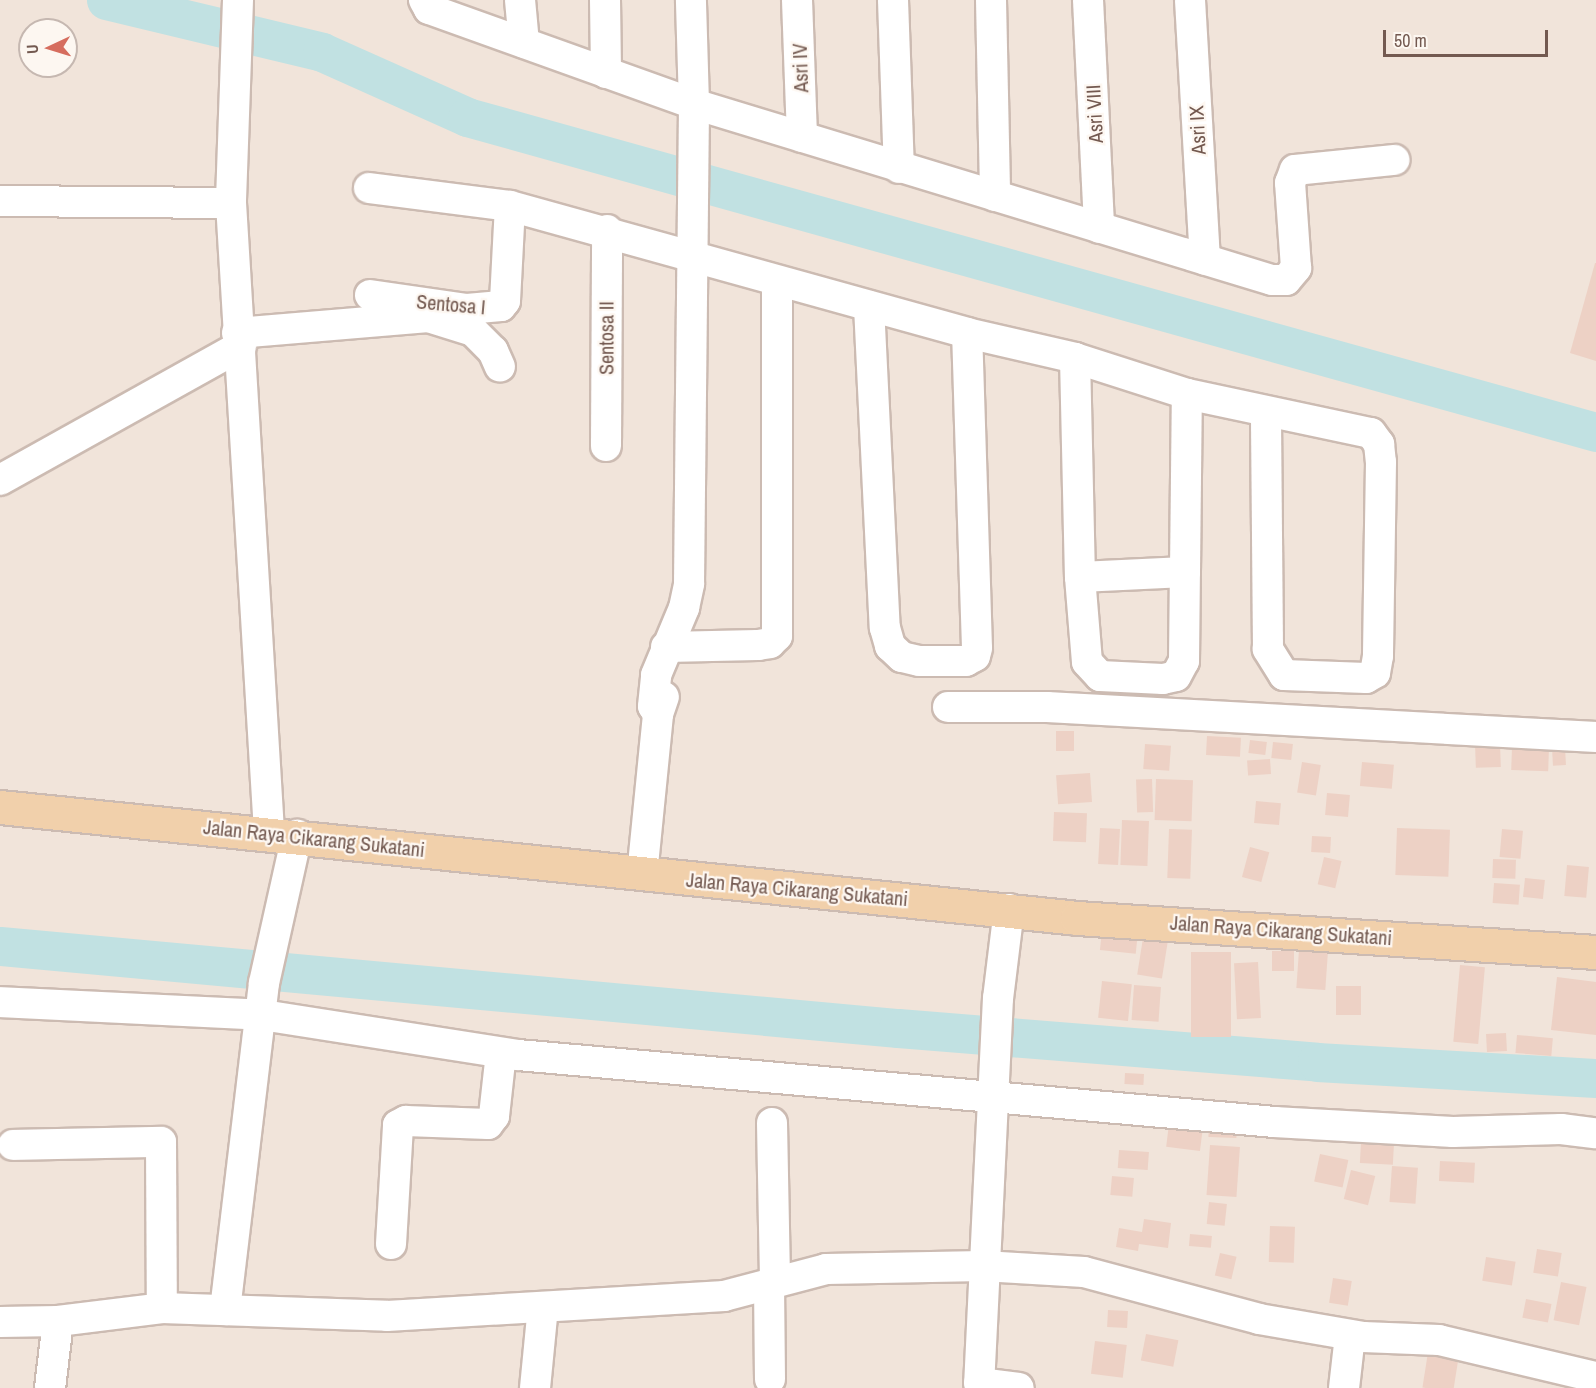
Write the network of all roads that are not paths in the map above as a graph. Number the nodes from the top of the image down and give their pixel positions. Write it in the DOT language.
graph roads {
  1 [pos="238,0"];
  2 [pos="520,0"];
  3 [pos="605,0"];
  4 [pos="691,0"];
  5 [pos="797,0"];
  6 [pos="893,0"];
  7 [pos="991,0"];
  8 [pos="1088,0"];
  9 [pos="1190,0"];
  10 [pos="426,5"];
  11 [pos="524,44"];
  12 [pos="606,73"];
  13 [pos="694,104"];
  14 [pos="802,137"];
  15 [pos="1394,160"];
  16 [pos="899,168"];
  17 [pos="369,188"];
  18 [pos="995,196"];
  19 [pos="0,201"];
  20 [pos="231,203"];
  21 [pos="510,206"];
  22 [pos="1099,228"];
  23 [pos="607,230"];
  24 [pos="692,257"];
  25 [pos="1205,260"];
  26 [pos="777,281"];
  27 [pos="370,295"];
  28 [pos="869,306"];
  29 [pos="967,333"];
  30 [pos="239,339"];
  31 [pos="1075,358"];
  32 [pos="500,367"];
  33 [pos="1187,394"];
  34 [pos="1266,413"];
  35 [pos="606,446"];
  36 [pos="0,480"];
  37 [pos="1185,572"];
  38 [pos="1080,578"];
  39 [pos="663,656"];
  40 [pos="948,707"];
  41 [pos="1596,737"];
  42 [pos="0,807"];
  43 [pos="283,833"];
  44 [pos="642,875"];
  45 [pos="1009,909"];
  46 [pos="1596,952"];
  47 [pos="0,1002"];
  48 [pos="262,1015"];
  49 [pos="501,1053"];
  50 [pos="994,1095"];
  51 [pos="772,1123"];
  52 [pos="1596,1133"];
  53 [pos="13,1145"];
  54 [pos="391,1244"];
  55 [pos="983,1266"];
  56 [pos="772,1283"];
  57 [pos="543,1307"];
  58 [pos="162,1308"];
  59 [pos="225,1310"];
  60 [pos="58,1321"];
  61 [pos="0,1322"];
  62 [pos="1350,1335"];
  63 [pos="1596,1377"];
  64 [pos="770,1379"];
  65 [pos="50,1388"];
  66 [pos="535,1388"];
  67 [pos="1020,1388"];
  68 [pos="1344,1388"];
  1 -- 20 [label="street"];
  2 -- 11 [label="street"];
  3 -- 12 [label="street"];
  4 -- 13 [label="street"];
  5 -- 14 [label="street, Asri IV"];
  6 -- 16 [label="street"];
  7 -- 18 [label="street"];
  8 -- 22 [label="street, Asri VIII"];
  9 -- 25 [label="street, Asri IX"];
  10 -- 11 [label="street"];
  11 -- 12 [label="street"];
  12 -- 13 [label="street"];
  13 -- 14 [label="street"];
  13 -- 24 [label="street"];
  14 -- 16 [label="street"];
  15 -- 25 [label="street"];
  16 -- 18 [label="street"];
  17 -- 21 [label="street"];
  18 -- 22 [label="street"];
  19 -- 20 [label="street"];
  20 -- 30 [label="street"];
  21 -- 23 [label="street"];
  21 -- 27 [label="street, Sentosa I"];
  22 -- 25 [label="street"];
  23 -- 24 [label="street"];
  23 -- 35 [label="street, Sentosa II"];
  24 -- 26 [label="street"];
  24 -- 39 [label="street"];
  26 -- 28 [label="street"];
  26 -- 39 [label="street"];
  28 -- 29 [label="street"];
  28 -- 29 [label="street"];
  29 -- 31 [label="street"];
  30 -- 32 [label="street"];
  30 -- 36 [label="street"];
  30 -- 43 [label="street"];
  31 -- 33 [label="street"];
  31 -- 38 [label="street"];
  33 -- 34 [label="street"];
  33 -- 37 [label="street"];
  34 -- 34 [label="street"];
  37 -- 38 [label="street"];
  37 -- 38 [label="street"];
  39 -- 44 [label="street"];
  40 -- 41 [label="street"];
  42 -- 43 [label="main road, Jalan Raya Cikarang Sukatani"];
  43 -- 44 [label="main road, Jalan Raya Cikarang Sukatani"];
  43 -- 48 [label="street"];
  44 -- 45 [label="main road, Jalan Raya Cikarang Sukatani"];
  45 -- 46 [label="main road, Jalan Raya Cikarang Sukatani"];
  45 -- 50 [label="street"];
  47 -- 48 [label="street"];
  48 -- 49 [label="street"];
  48 -- 59 [label="street"];
  49 -- 50 [label="street"];
  49 -- 54 [label="street"];
  50 -- 52 [label="street"];
  50 -- 55 [label="street"];
  51 -- 56 [label="street"];
  53 -- 58 [label="street"];
  55 -- 56 [label="street"];
  55 -- 62 [label="street"];
  55 -- 67 [label="street"];
  56 -- 57 [label="street"];
  56 -- 64 [label="street"];
  57 -- 59 [label="street"];
  57 -- 66 [label="street"];
  58 -- 59 [label="street"];
  58 -- 60 [label="street"];
  60 -- 61 [label="street"];
  60 -- 65 [label="street"];
  62 -- 63 [label="street"];
  62 -- 68 [label="street"];
}
